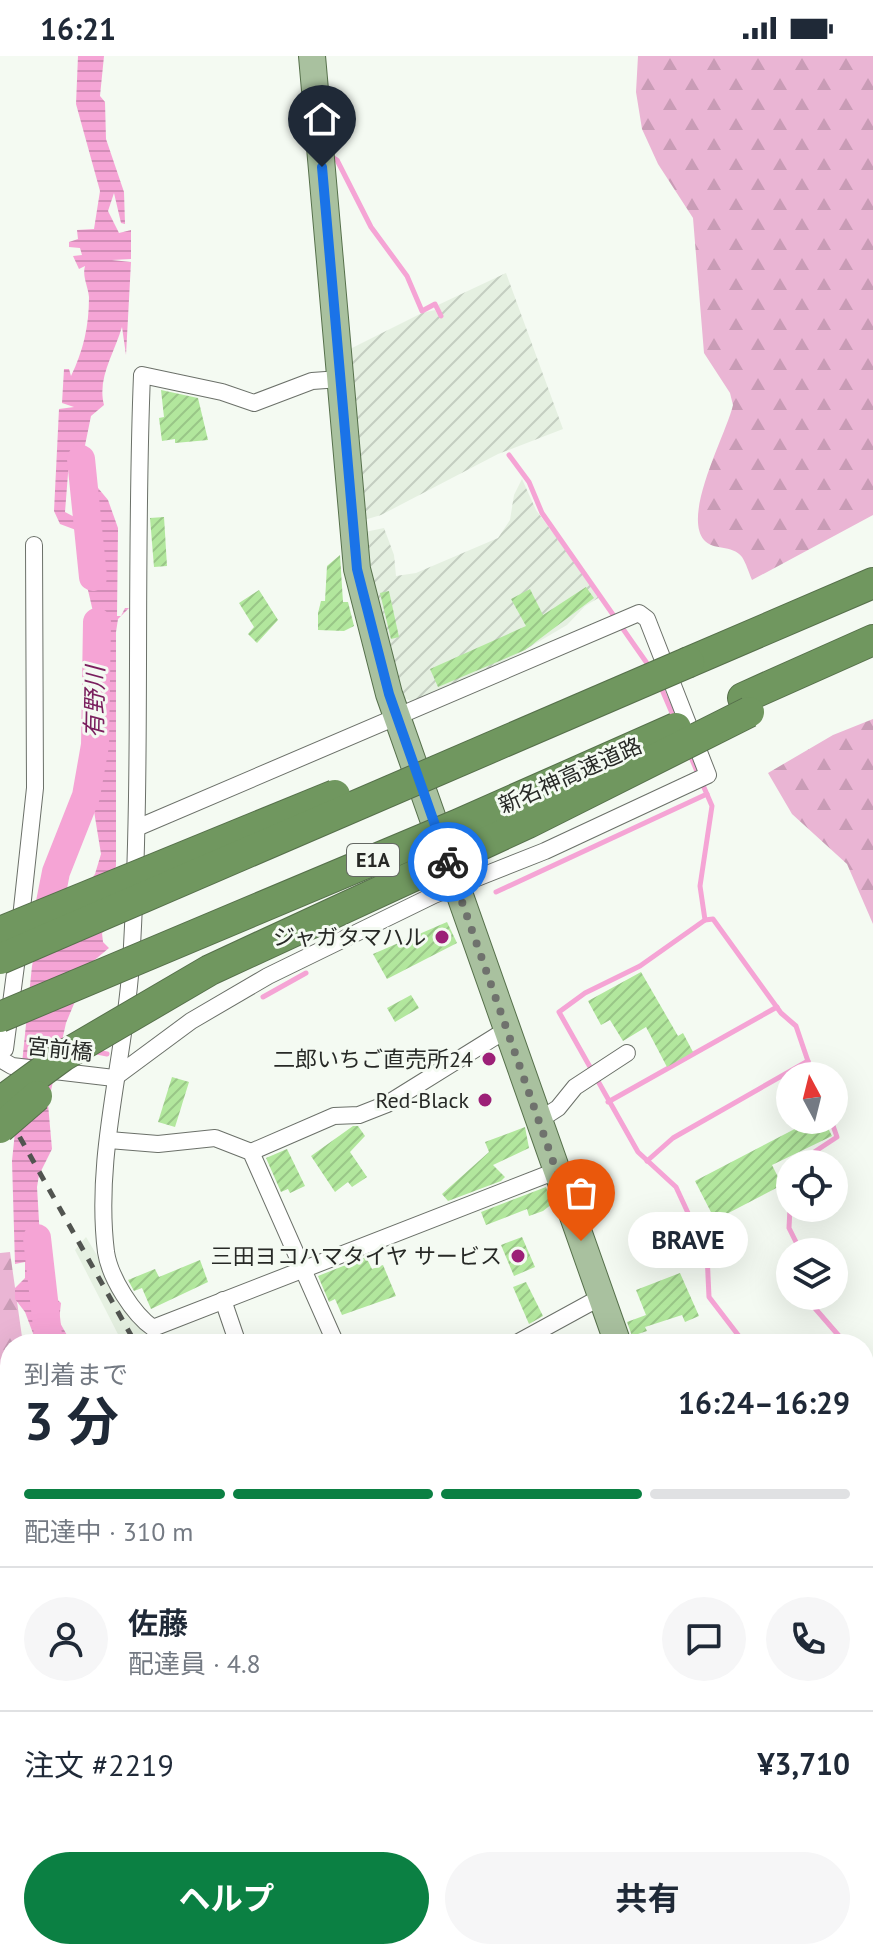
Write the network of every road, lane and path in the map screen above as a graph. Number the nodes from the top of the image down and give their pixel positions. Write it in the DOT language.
graph roads {
  1 [pos="312,56"];
  2 [pos="340,379"];
  3 [pos="34,545"];
  4 [pos="873,583"];
  5 [pos="873,640"];
  6 [pos="873,650"];
  7 [pos="689,662"];
  8 [pos="746,705"];
  9 [pos="397,716"];
  10 [pos="139,827"];
  11 [pos="457,887"];
  12 [pos="0,932"];
  13 [pos="0,959"];
  14 [pos="210,970"];
  15 [pos="0,1017"];
  16 [pos="506,1030"];
  17 [pos="627,1053"];
  18 [pos="4,1059"];
  19 [pos="108,1077"];
  20 [pos="0,1102"];
  21 [pos="538,1121"];
  22 [pos="0,1128"];
  23 [pos="109,1140"];
  24 [pos="251,1152"];
  25 [pos="556,1171"];
  26 [pos="304,1268"];
  27 [pos="601,1297"];
  28 [pos="223,1300"];
  29 [pos="235,1334"];
  30 [pos="332,1334"];
  31 [pos="533,1334"];
  32 [pos="614,1334"];
  1 -- 2 [label="main road"];
  2 -- 9 [label="main road"];
  2 -- 10 [label="street"];
  3 -- 18 [label="street"];
  4 -- 7 [label="highway, E1A"];
  5 -- 8 [label="highway, 新名神高速道路 / E1A"];
  6 -- 8 [label="highway"];
  7 -- 12 [label="highway, bridge"];
  7 -- 13 [label="highway, E1A, bridge"];
  8 -- 14 [label="highway, bridge"];
  8 -- 15 [label="highway, 新名神高速道路 / E1A, bridge"];
  9 -- 10 [label="street"];
  9 -- 11 [label="main road"];
  9 -- 11 [label="street"];
  10 -- 19 [label="street"];
  11 -- 16 [label="main road"];
  11 -- 19 [label="street"];
  14 -- 20 [label="highway, bridge"];
  14 -- 22 [label="highway, bridge"];
  16 -- 21 [label="main road"];
  16 -- 24 [label="street"];
  17 -- 21 [label="street"];
  18 -- 19 [label="street, 宮前橋"];
  19 -- 23 [label="street"];
  21 -- 25 [label="main road"];
  23 -- 24 [label="street"];
  23 -- 28 [label="street"];
  24 -- 26 [label="street"];
  25 -- 26 [label="street"];
  25 -- 27 [label="main road"];
  26 -- 28 [label="street"];
  26 -- 30 [label="street"];
  27 -- 31 [label="street"];
  27 -- 32 [label="main road"];
  28 -- 29 [label="street"];
}
